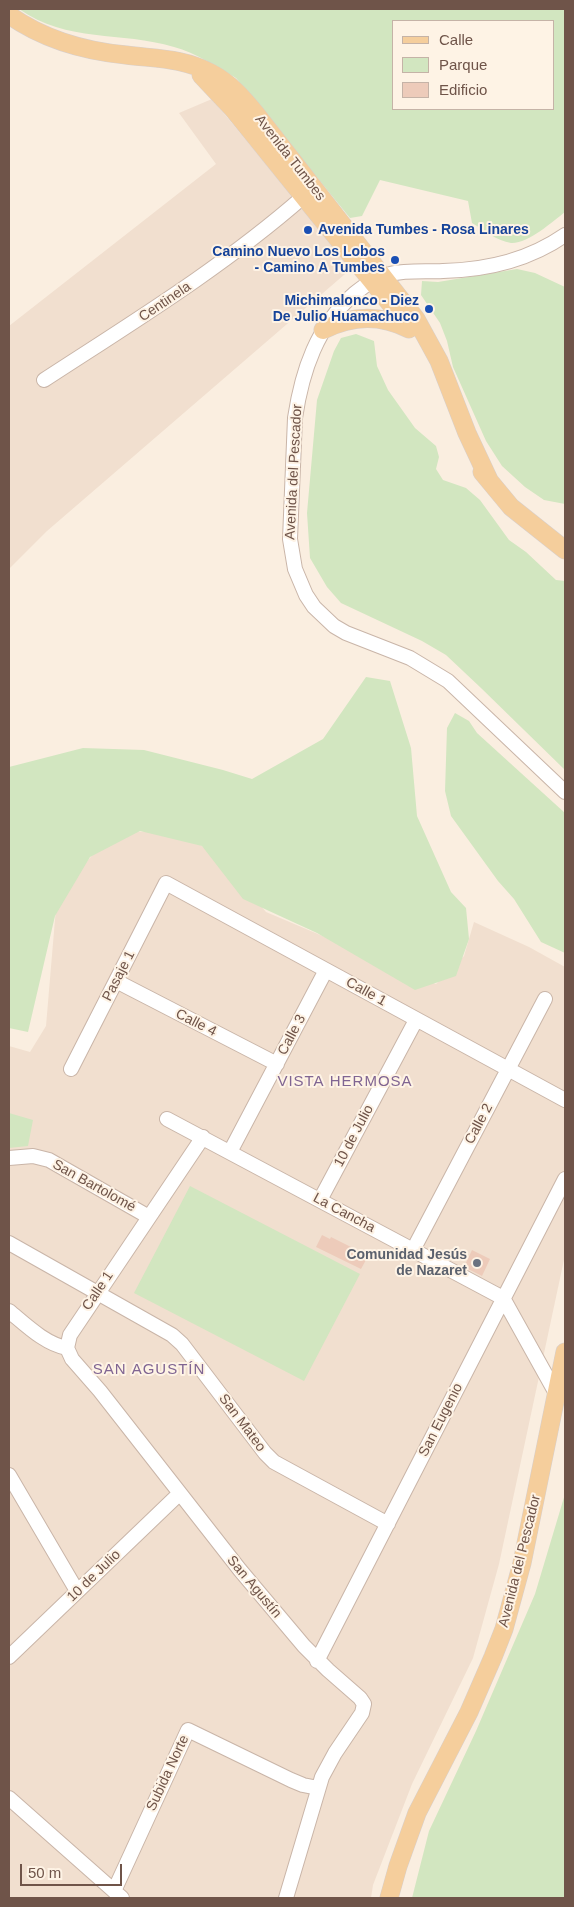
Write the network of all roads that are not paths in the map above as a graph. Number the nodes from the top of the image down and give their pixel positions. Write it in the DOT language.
graph roads {
  1 [pos="9,14"];
  2 [pos="188,64"];
  3 [pos="303,197"];
  4 [pos="565,235"];
  5 [pos="377,278"];
  6 [pos="409,329"];
  7 [pos="323,330"];
  8 [pos="44,380"];
  9 [pos="489,480"];
  10 [pos="565,550"];
  11 [pos="565,792"];
  12 [pos="166,883"];
  13 [pos="326,970"];
  14 [pos="116,981"];
  15 [pos="545,999"];
  16 [pos="416,1020"];
  17 [pos="277,1064"];
  18 [pos="71,1069"];
  19 [pos="508,1070"];
  20 [pos="565,1100"];
  21 [pos="167,1119"];
  22 [pos="203,1137"];
  23 [pos="230,1152"];
  24 [pos="9,1158"];
  25 [pos="565,1179"];
  26 [pos="320,1200"];
  27 [pos="149,1217"];
  28 [pos="9,1243"];
  29 [pos="413,1250"];
  30 [pos="98,1292"];
  31 [pos="503,1298"];
  32 [pos="9,1311"];
  33 [pos="67,1348"];
  34 [pos="565,1352"];
  35 [pos="557,1395"];
  36 [pos="9,1475"];
  37 [pos="179,1494"];
  38 [pos="388,1524"];
  39 [pos="77,1591"];
  40 [pos="9,1657"];
  41 [pos="317,1661"];
  42 [pos="318,1788"];
  43 [pos="9,1798"];
  44 [pos="118,1895"];
  45 [pos="286,1898"];
  46 [pos="389,1898"];
  1 -- 2 [label="main road, Avenida Tumbes"];
  2 -- 3 [label="main road, Avenida Tumbes"];
  2 -- 5 [label="main road, Avenida Tumbes"];
  3 -- 5 [label="main road, Avenida Tumbes"];
  3 -- 8 [label="street, Centinela"];
  4 -- 5 [label="street"];
  5 -- 6 [label="main road, Avenida Tumbes"];
  5 -- 7 [label="street, Avenida del Pescador"];
  5 -- 9 [label="main road, Avenida Tumbes"];
  6 -- 7 [label="main road"];
  6 -- 9 [label="main road, Avenida Tumbes"];
  7 -- 11 [label="street, Avenida del Pescador"];
  9 -- 10 [label="main road, Avenida Tumbes"];
  12 -- 13 [label="street, Calle 1"];
  12 -- 14 [label="street, Pasaje 1"];
  13 -- 16 [label="street, Calle 1"];
  13 -- 17 [label="street, Calle 3"];
  14 -- 17 [label="street, Calle 4"];
  14 -- 18 [label="street, Pasaje 1"];
  15 -- 19 [label="street, Calle 2"];
  16 -- 19 [label="street, Calle 1"];
  16 -- 26 [label="street, 10 de Julio"];
  17 -- 23 [label="street, Calle 3"];
  19 -- 20 [label="street, Calle 1"];
  19 -- 29 [label="street, Calle 2"];
  21 -- 22 [label="street, La Cancha"];
  22 -- 23 [label="street, La Cancha"];
  22 -- 27 [label="street, Calle 1"];
  23 -- 26 [label="street, La Cancha"];
  24 -- 27 [label="street, San Bartolomé"];
  25 -- 31 [label="street, San Eugenio"];
  26 -- 29 [label="street, La Cancha"];
  27 -- 30 [label="street, Calle 1"];
  28 -- 30 [label="street, San Mateo"];
  29 -- 31 [label="street, La Cancha"];
  30 -- 33 [label="street, Calle 1"];
  30 -- 38 [label="street, San Mateo"];
  31 -- 35 [label="street"];
  31 -- 38 [label="street, San Eugenio"];
  32 -- 33 [label="street"];
  33 -- 37 [label="street, San Agustín"];
  34 -- 35 [label="main road, Avenida del Pescador"];
  35 -- 46 [label="main road, Avenida del Pescador"];
  36 -- 39 [label="street"];
  37 -- 39 [label="street, 10 de Julio"];
  37 -- 41 [label="street, San Agustín"];
  38 -- 41 [label="street, San Eugenio"];
  39 -- 40 [label="street, 10 de Julio"];
  41 -- 42 [label="street, San Agustín"];
  42 -- 44 [label="street, Subida Norte"];
  42 -- 45 [label="street, San Agustín"];
  43 -- 44 [label="street"];
}
